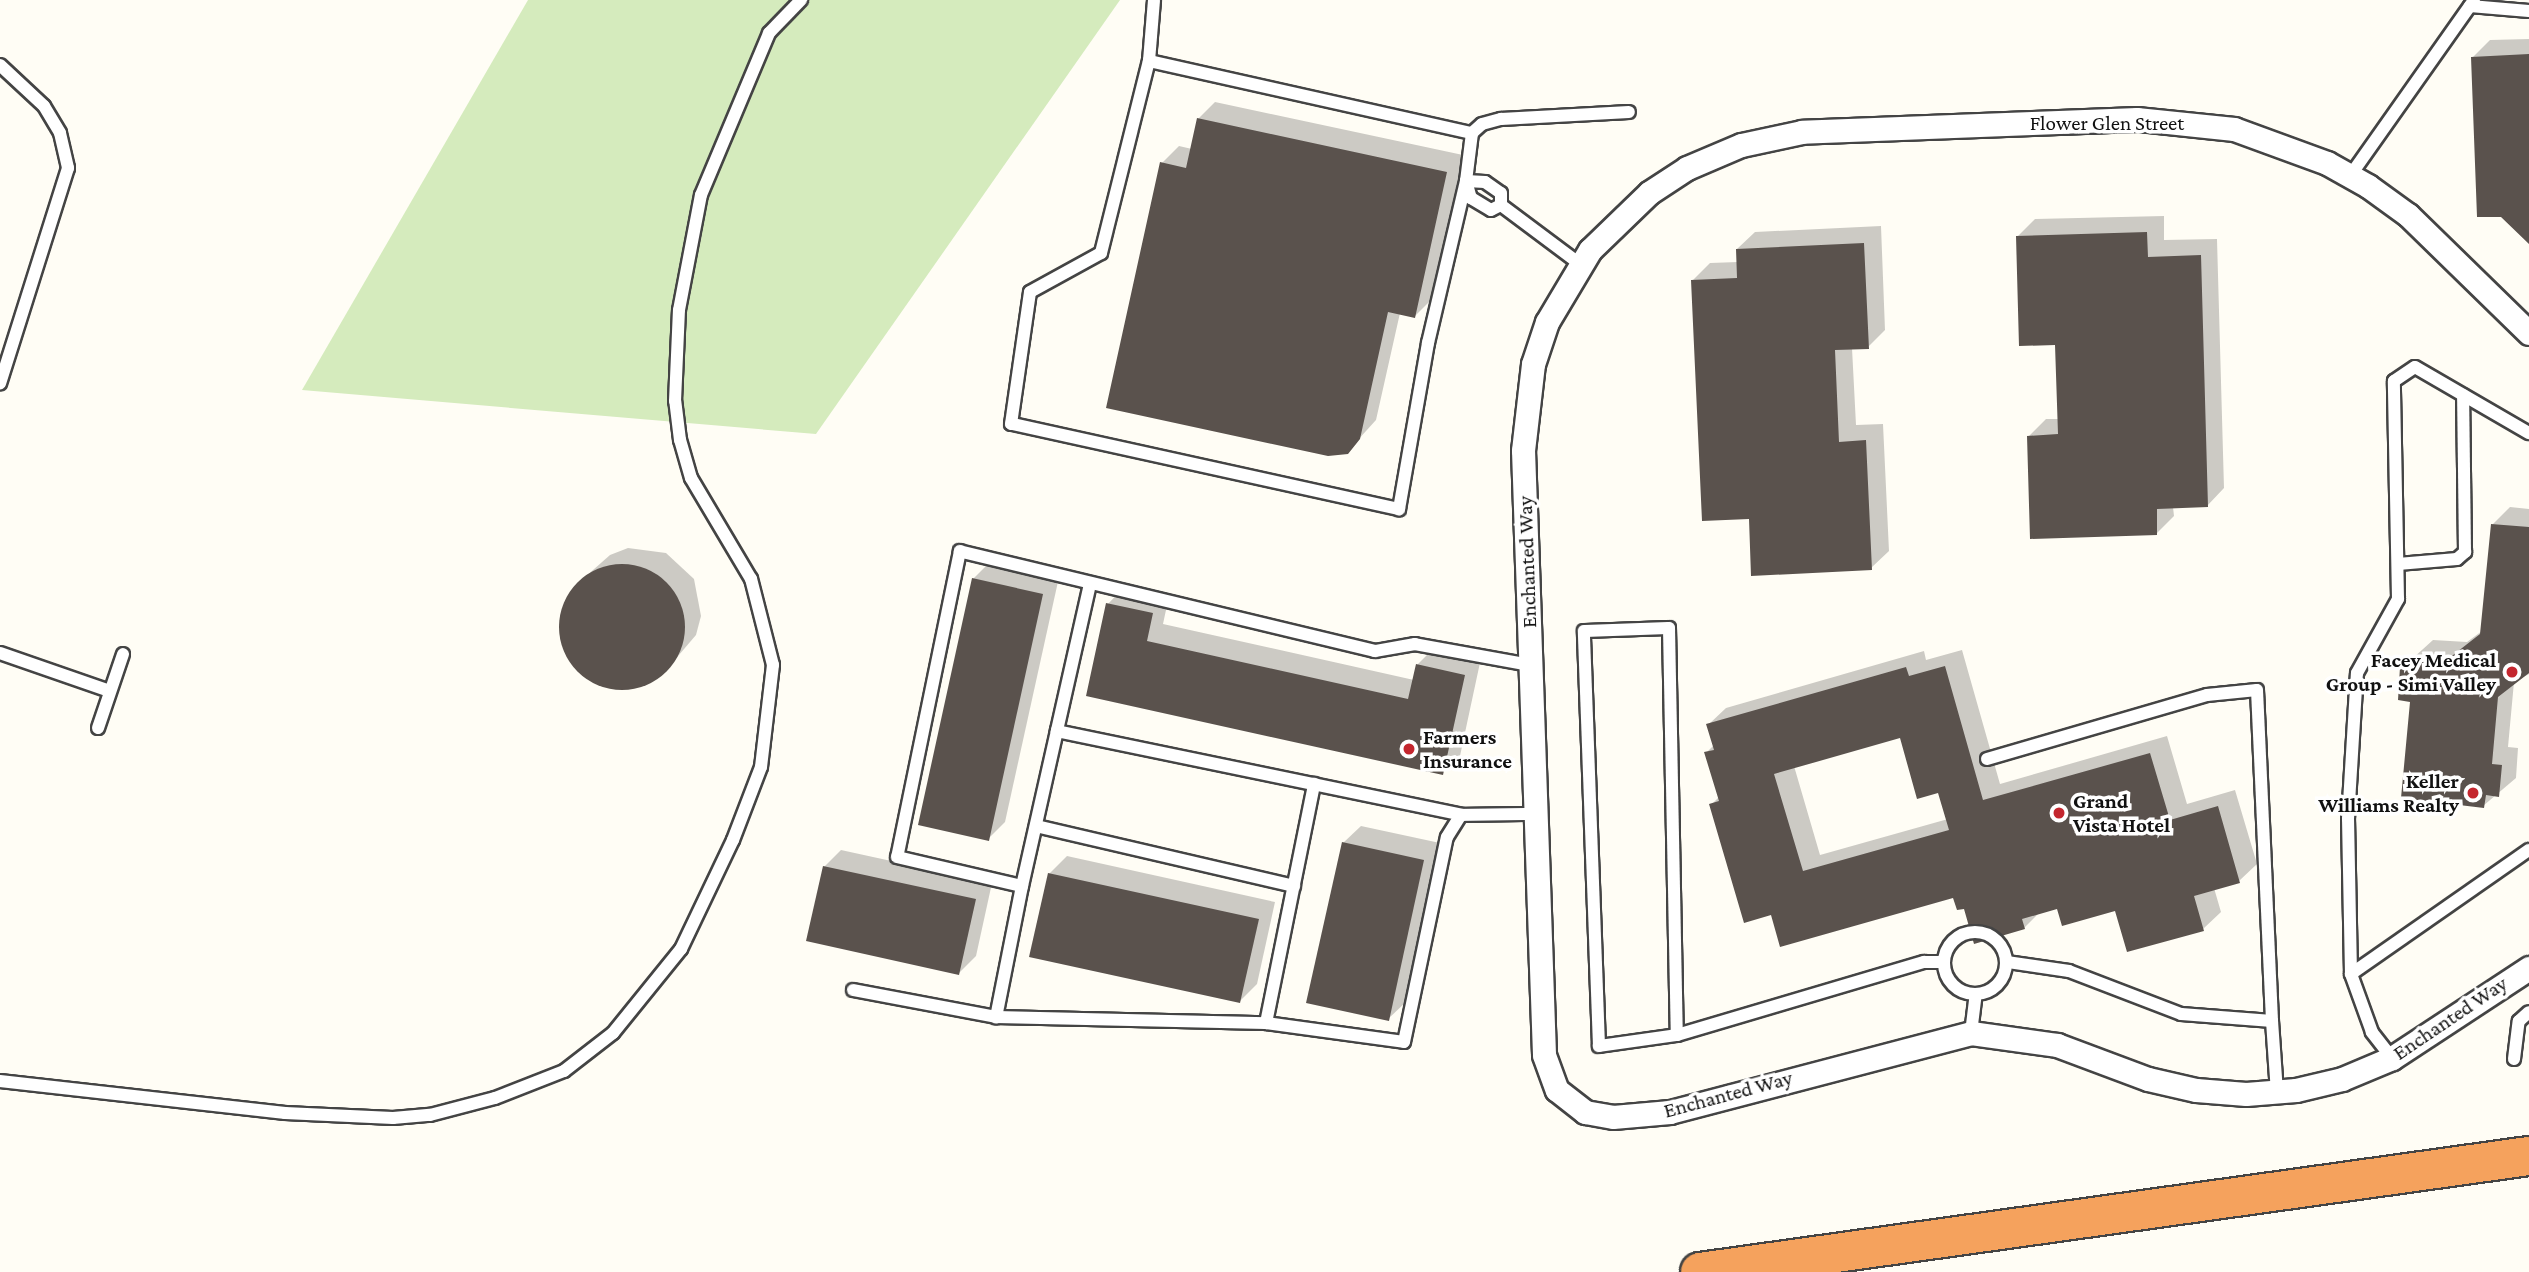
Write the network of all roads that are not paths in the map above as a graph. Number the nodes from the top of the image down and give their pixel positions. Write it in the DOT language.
graph roads {
  1 [pos="801,0"];
  2 [pos="1154,0"];
  3 [pos="2472,3"];
  4 [pos="2529,11"];
  5 [pos="1149,61"];
  6 [pos="0,65"];
  7 [pos="1629,112"];
  8 [pos="1472,133"];
  9 [pos="2350,176"];
  10 [pos="1466,181"];
  11 [pos="1501,205"];
  12 [pos="1633,206"];
  13 [pos="1580,264"];
  14 [pos="2529,333"];
  15 [pos="0,384"];
  16 [pos="2463,395"];
  17 [pos="2529,433"];
  18 [pos="2398,564"];
  19 [pos="1090,584"];
  20 [pos="0,653"];
  21 [pos="123,654"];
  22 [pos="1530,665"];
  23 [pos="110,691"];
  24 [pos="98,728"];
  25 [pos="1058,731"];
  26 [pos="1987,759"];
  27 [pos="1314,785"];
  28 [pos="1536,814"];
  29 [pos="1461,816"];
  30 [pos="1036,826"];
  31 [pos="2529,850"];
  32 [pos="1022,886"];
  33 [pos="1294,886"];
  34 [pos="1944,962"];
  35 [pos="2007,962"];
  36 [pos="2529,968"];
  37 [pos="2351,974"];
  38 [pos="853,990"];
  39 [pos="1976,994"];
  40 [pos="2529,1012"];
  41 [pos="996,1017"];
  42 [pos="2272,1021"];
  43 [pos="1266,1023"];
  44 [pos="1971,1033"];
  45 [pos="1677,1035"];
  46 [pos="2392,1058"];
  47 [pos="2514,1059"];
  48 [pos="0,1080"];
  49 [pos="2277,1092"];
  50 [pos="2529,1156"];
  51 [pos="1700,1272"];
  1 -- 48 [label="lane"];
  2 -- 5 [label="lane"];
  3 -- 4 [label="lane"];
  3 -- 9 [label="lane"];
  5 -- 8 [label="lane"];
  5 -- 10 [label="lane"];
  6 -- 15 [label="lane"];
  7 -- 8 [label="lane"];
  8 -- 10 [label="lane"];
  9 -- 12 [label="street, Flower Glen Street"];
  9 -- 14 [label="street, Flower Glen Street"];
  10 -- 11 [label="lane"];
  10 -- 11 [label="lane"];
  11 -- 13 [label="lane"];
  12 -- 13 [label="street, Enchanted Way"];
  13 -- 22 [label="street, Enchanted Way"];
  16 -- 17 [label="lane"];
  16 -- 18 [label="lane"];
  16 -- 18 [label="lane"];
  18 -- 37 [label="lane"];
  19 -- 22 [label="lane"];
  19 -- 25 [label="lane"];
  19 -- 32 [label="lane"];
  20 -- 23 [label="lane"];
  21 -- 23 [label="lane"];
  22 -- 28 [label="street, Enchanted Way"];
  23 -- 24 [label="lane"];
  25 -- 27 [label="lane"];
  25 -- 30 [label="lane"];
  26 -- 42 [label="lane"];
  27 -- 29 [label="lane"];
  27 -- 33 [label="lane"];
  28 -- 29 [label="lane"];
  28 -- 44 [label="street, Enchanted Way"];
  29 -- 43 [label="lane"];
  30 -- 32 [label="lane"];
  30 -- 33 [label="lane"];
  31 -- 37 [label="lane"];
  32 -- 41 [label="lane"];
  33 -- 43 [label="lane"];
  34 -- 35 [label="lane"];
  34 -- 39 [label="lane"];
  34 -- 45 [label="lane"];
  35 -- 39 [label="lane"];
  35 -- 42 [label="lane"];
  36 -- 46 [label="street, Enchanted Way"];
  37 -- 46 [label="lane"];
  38 -- 41 [label="lane"];
  39 -- 44 [label="lane"];
  40 -- 47 [label="lane"];
  41 -- 43 [label="lane"];
  42 -- 49 [label="lane"];
  44 -- 49 [label="street, Enchanted Way"];
  45 -- 45 [label="lane"];
  46 -- 49 [label="street, Enchanted Way"];
  50 -- 51 [label="highway"];
}
